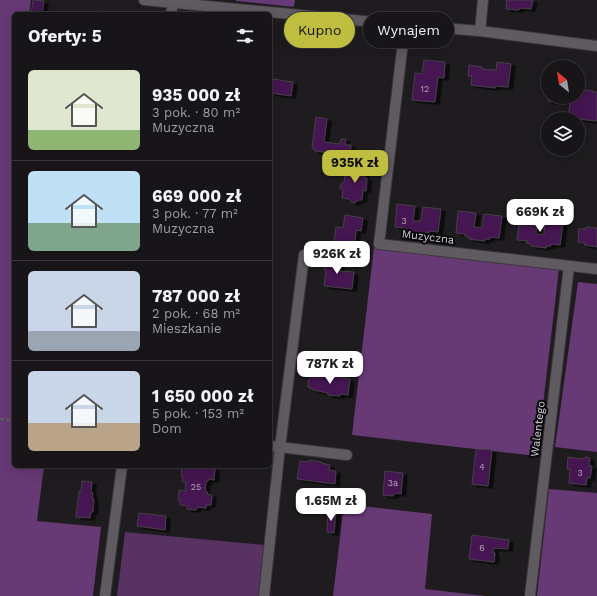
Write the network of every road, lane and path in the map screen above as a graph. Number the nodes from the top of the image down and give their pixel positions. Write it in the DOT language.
graph roads {
  1 [pos="144,0"];
  2 [pos="483,0"];
  3 [pos="172,1"];
  4 [pos="171,12"];
  5 [pos="363,21"];
  6 [pos="454,29"];
  7 [pos="480,31"];
  8 [pos="597,46"];
  9 [pos="402,48"];
  10 [pos="304,255"];
  11 [pos="570,266"];
  12 [pos="597,269"];
  13 [pos="0,419"];
  14 [pos="12,420"];
  15 [pos="275,446"];
  16 [pos="347,455"];
  17 [pos="122,468"];
  18 [pos="105,596"];
  19 [pos="264,596"];
  20 [pos="530,596"];
  1 -- 3 [label="street"];
  2 -- 7 [label="street"];
  3 -- 4 [label="street"];
  3 -- 5 [label="street"];
  6 -- 7 [label="street"];
  7 -- 8 [label="street"];
  9 -- 11 [label="street, Muzyczna"];
  10 -- 15 [label="street"];
  11 -- 12 [label="street, Muzyczna"];
  11 -- 20 [label="street, Walentego"];
  13 -- 14 [label="path"];
  15 -- 16 [label="street"];
  15 -- 19 [label="street"];
  17 -- 18 [label="street"];
}
